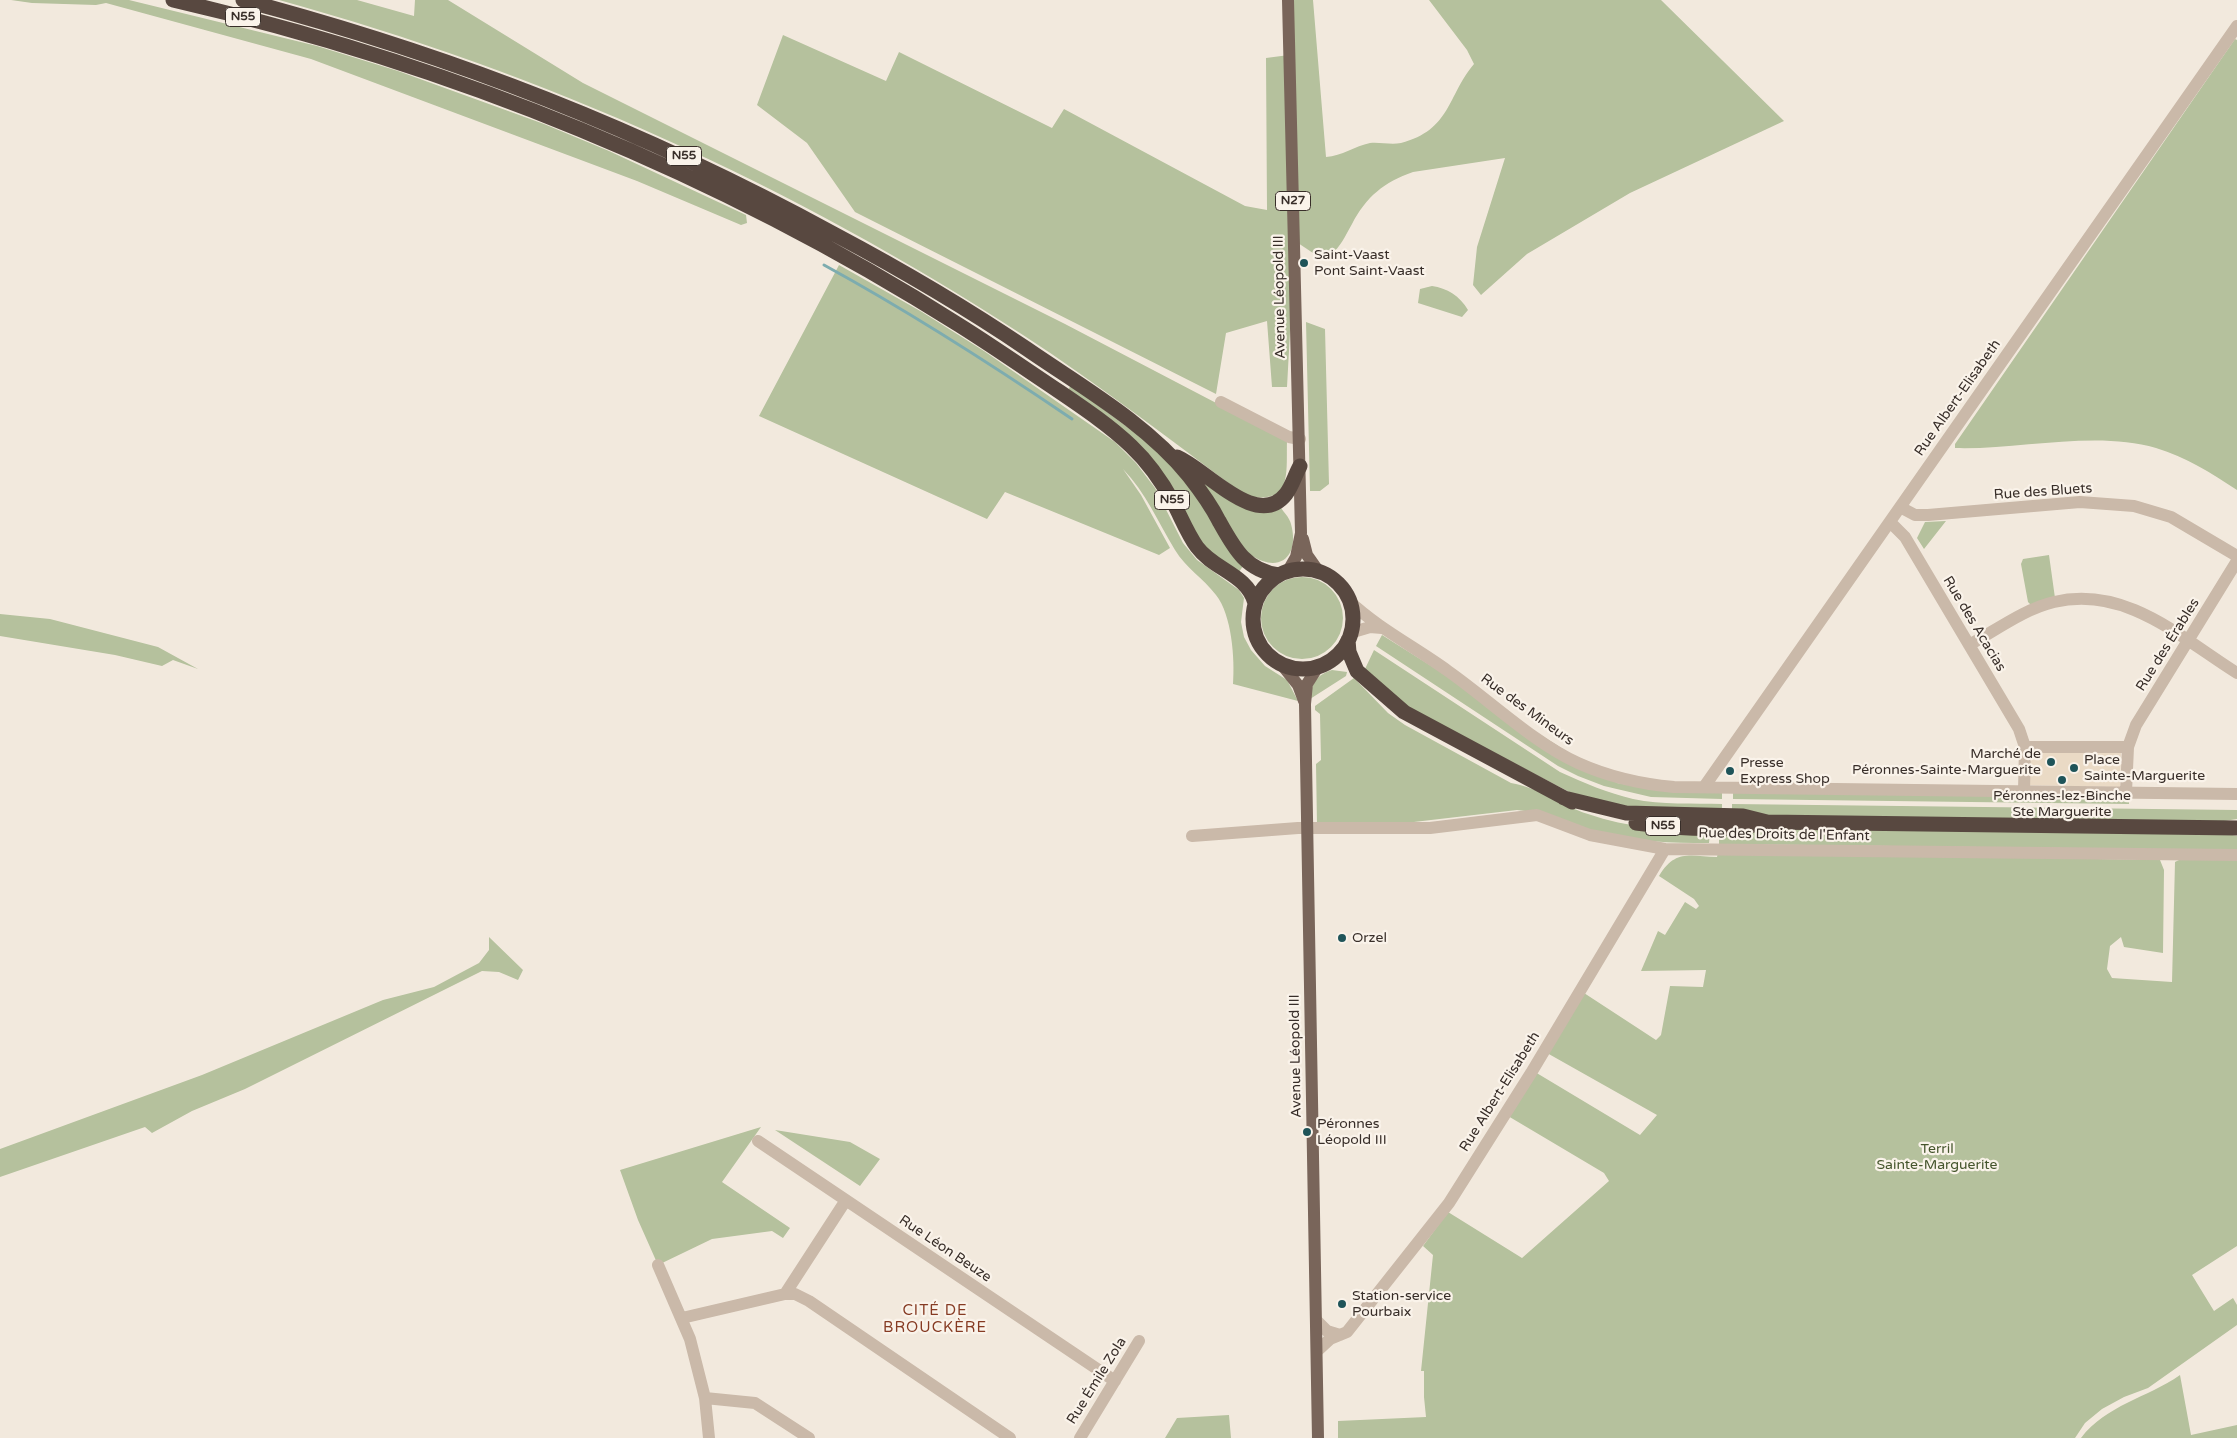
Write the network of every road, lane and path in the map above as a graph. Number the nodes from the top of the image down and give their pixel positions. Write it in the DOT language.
graph roads {
  1 [pos="173,0"];
  2 [pos="243,0"];
  3 [pos="1288,0"];
  4 [pos="2237,26"];
  5 [pos="1220,402"];
  6 [pos="1300,439"];
  7 [pos="1169,454"];
  8 [pos="1300,466"];
  9 [pos="1900,507"];
  10 [pos="1890,522"];
  11 [pos="1301,533"];
  12 [pos="2237,556"];
  13 [pos="2237,560"];
  14 [pos="1319,572"];
  15 [pos="1283,573"];
  16 [pos="1349,600"];
  17 [pos="1255,603"];
  18 [pos="1382,628"];
  19 [pos="1349,637"];
  20 [pos="2188,641"];
  21 [pos="1969,645"];
  22 [pos="1322,664"];
  23 [pos="1282,665"];
  24 [pos="1357,671"];
  25 [pos="2237,673"];
  26 [pos="1305,704"];
  27 [pos="2025,747"];
  28 [pos="2128,747"];
  29 [pos="1704,787"];
  30 [pos="2024,791"];
  31 [pos="2126,792"];
  32 [pos="2237,794"];
  33 [pos="1306,828"];
  34 [pos="2237,828"];
  35 [pos="1192,836"];
  36 [pos="1665,849"];
  37 [pos="2237,855"];
  38 [pos="758,1140"];
  39 [pos="846,1200"];
  40 [pos="658,1265"];
  41 [pos="785,1294"];
  42 [pos="682,1318"];
  43 [pos="1317,1321"];
  44 [pos="1340,1335"];
  45 [pos="1140,1340"];
  46 [pos="1318,1352"];
  47 [pos="1115,1381"];
  48 [pos="705,1398"];
  49 [pos="709,1438"];
  50 [pos="809,1438"];
  51 [pos="1010,1438"];
  52 [pos="1080,1438"];
  53 [pos="1318,1438"];
  1 -- 17 [label="highway, N55"];
  2 -- 7 [label="highway, N55"];
  3 -- 6 [label="main road, Avenue Léopold III / N27"];
  4 -- 9 [label="street, Rue Albert-Elisabeth"];
  5 -- 6 [label="street"];
  6 -- 8 [label="main road, Avenue Léopold III / N27"];
  7 -- 8 [label="highway"];
  7 -- 15 [label="highway, N55"];
  8 -- 11 [label="main road, Avenue Léopold III / N27"];
  9 -- 10 [label="street, Rue Albert-Elisabeth"];
  9 -- 12 [label="street, Rue des Bluets"];
  10 -- 21 [label="street, Rue des Acacias"];
  10 -- 29 [label="street, Rue Albert-Elisabeth"];
  11 -- 14 [label="main road, Avenue Léopold III / N27"];
  11 -- 15 [label="main road, Avenue Léopold III / N27"];
  13 -- 20 [label="street, Rue des Érables"];
  14 -- 15 [label="highway, N27"];
  14 -- 16 [label="highway, N27"];
  15 -- 17 [label="highway, N27"];
  16 -- 18 [label="street, Rue des Mineurs"];
  16 -- 19 [label="highway"];
  17 -- 23 [label="highway, N27"];
  18 -- 19 [label="street"];
  18 -- 29 [label="street, Rue des Mineurs"];
  19 -- 22 [label="highway, N27"];
  19 -- 24 [label="highway, N55"];
  20 -- 21 [label="street"];
  20 -- 25 [label="street"];
  20 -- 28 [label="street, Rue des Érables"];
  21 -- 27 [label="street, Rue des Acacias"];
  22 -- 23 [label="highway"];
  22 -- 24 [label="highway, N55"];
  22 -- 26 [label="main road, Avenue Léopold III / N27"];
  23 -- 26 [label="main road, Avenue Léopold III / N27"];
  24 -- 34 [label="highway, N55"];
  26 -- 33 [label="main road, Avenue Léopold III / N27"];
  27 -- 28 [label="street"];
  27 -- 30 [label="street"];
  28 -- 31 [label="street"];
  29 -- 30 [label="street, Rue des Mineurs"];
  30 -- 31 [label="street, Rue des Mineurs"];
  31 -- 32 [label="street, Rue des Mineurs"];
  33 -- 35 [label="street, Rue des Droits de l'Enfant"];
  33 -- 36 [label="street, Rue des Droits de l'Enfant"];
  33 -- 43 [label="main road, Avenue Léopold III / N27"];
  36 -- 37 [label="street, Rue des Droits de l'Enfant"];
  36 -- 44 [label="street, Rue Albert-Elisabeth"];
  38 -- 39 [label="street, Rue Léon Beuze"];
  39 -- 41 [label="street"];
  39 -- 47 [label="street, Rue Léon Beuze"];
  40 -- 42 [label="street"];
  41 -- 42 [label="street"];
  41 -- 51 [label="street"];
  42 -- 48 [label="street"];
  43 -- 44 [label="street"];
  43 -- 46 [label="main road, Avenue Léopold III / N27"];
  44 -- 46 [label="street, Rue Albert-Elisabeth"];
  45 -- 47 [label="street, Rue Émile Zola"];
  46 -- 53 [label="main road, Avenue Léopold III / N27"];
  47 -- 52 [label="street, Rue Émile Zola"];
  48 -- 49 [label="street"];
  48 -- 50 [label="street"];
}
